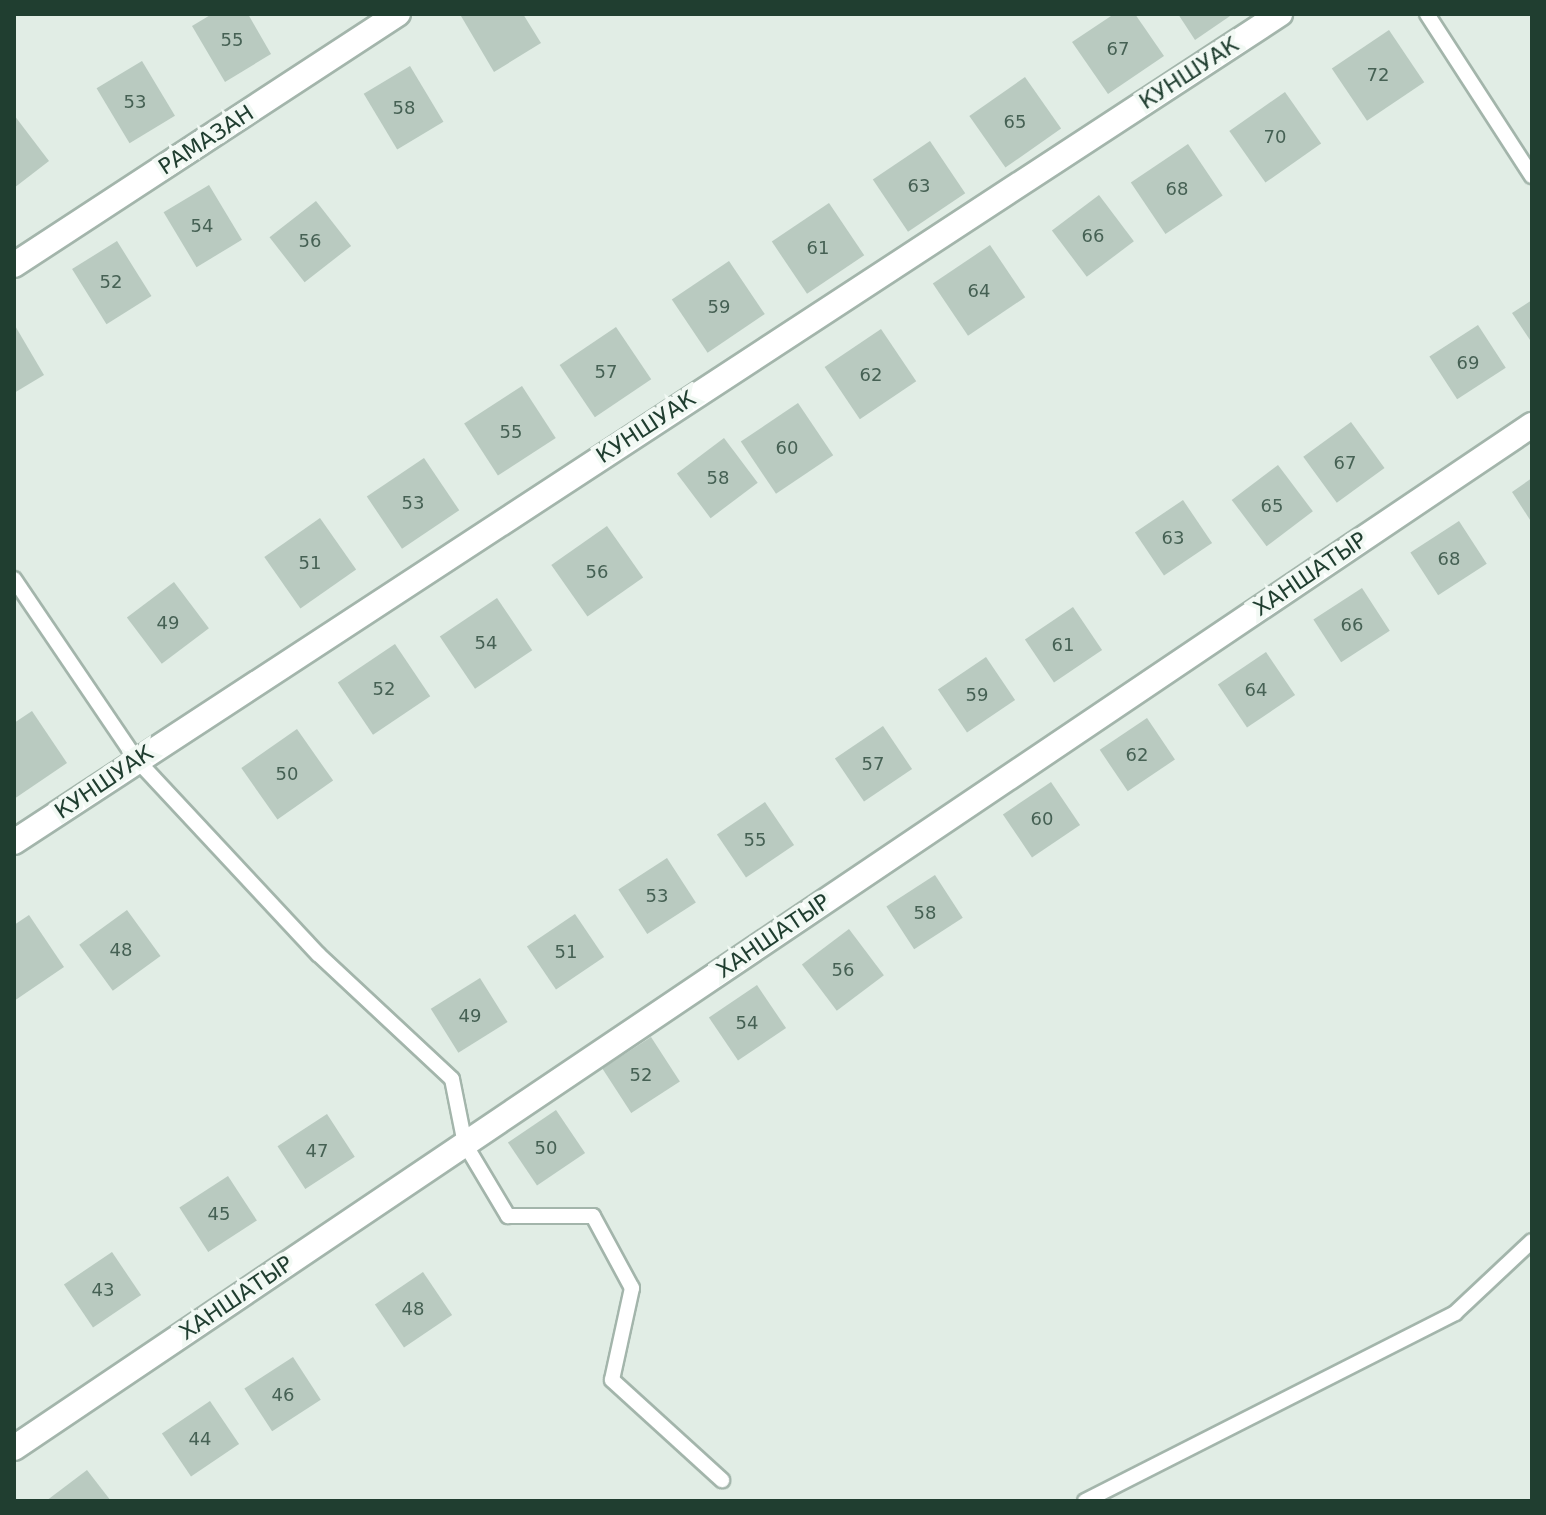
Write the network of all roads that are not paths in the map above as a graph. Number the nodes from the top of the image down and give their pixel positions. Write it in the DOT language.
graph roads {
  1 [pos="398,14"];
  2 [pos="1280,14"];
  3 [pos="1427,14"];
  4 [pos="1532,176"];
  5 [pos="14,265"];
  6 [pos="1532,425"];
  7 [pos="14,579"];
  8 [pos="136,759"];
  9 [pos="14,842"];
  10 [pos="465,1144"];
  11 [pos="1532,1241"];
  12 [pos="14,1448"];
  13 [pos="722,1480"];
  14 [pos="1085,1501"];
  1 -- 5 [label="street, РАМАЗАН"];
  2 -- 8 [label="street, КУНШУАК"];
  3 -- 4 [label="lane"];
  6 -- 10 [label="street, ХАНШАТЫР"];
  7 -- 8 [label="lane"];
  8 -- 9 [label="street, КУНШУАК"];
  8 -- 10 [label="lane"];
  10 -- 12 [label="street, ХАНШАТЫР"];
  10 -- 13 [label="lane"];
  11 -- 14 [label="lane"];
}
